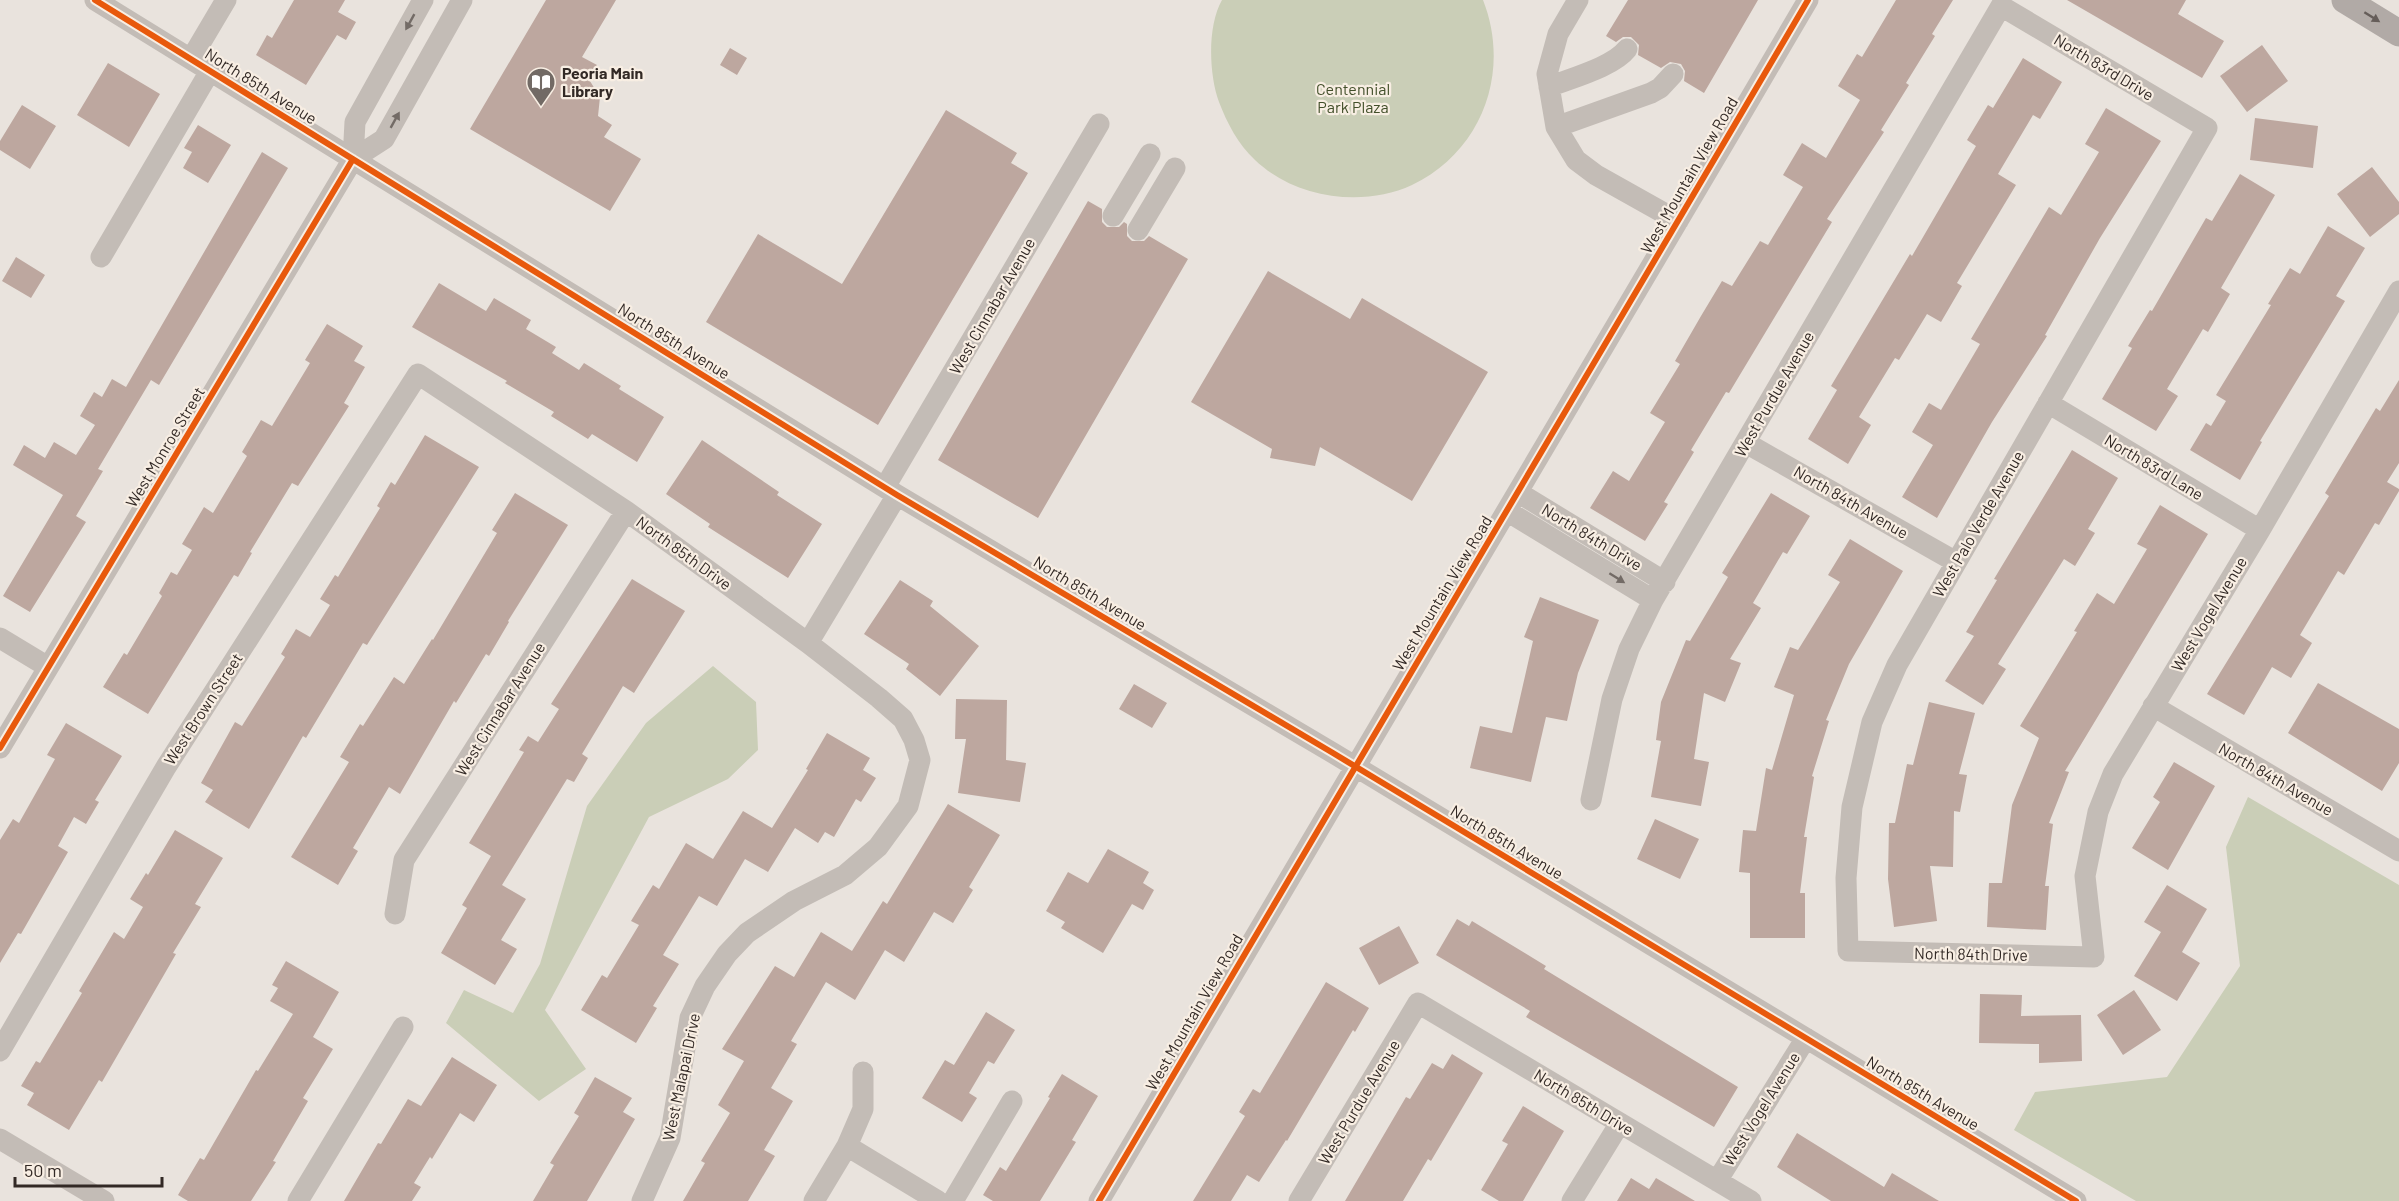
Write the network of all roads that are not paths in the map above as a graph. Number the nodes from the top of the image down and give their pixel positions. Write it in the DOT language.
graph roads {
  1 [pos="95,0"];
  2 [pos="226,0"];
  3 [pos="423,0"];
  4 [pos="462,0"];
  5 [pos="1578,0"];
  6 [pos="1808,0"];
  7 [pos="2345,0"];
  8 [pos="2001,6"];
  9 [pos="2399,33"];
  10 [pos="1627,49"];
  11 [pos="191,59"];
  12 [pos="210,71"];
  13 [pos="1673,74"];
  14 [pos="1549,87"];
  15 [pos="1099,124"];
  16 [pos="1556,127"];
  17 [pos="2207,128"];
  18 [pos="1150,154"];
  19 [pos="353,159"];
  20 [pos="1175,168"];
  21 [pos="1113,216"];
  22 [pos="1678,221"];
  23 [pos="1138,230"];
  24 [pos="101,257"];
  25 [pos="2399,291"];
  26 [pos="418,374"];
  27 [pos="2048,403"];
  28 [pos="1746,443"];
  29 [pos="891,491"];
  30 [pos="1518,492"];
  31 [pos="626,511"];
  32 [pos="1507,511"];
  33 [pos="1576,527"];
  34 [pos="2260,530"];
  35 [pos="1565,546"];
  36 [pos="1956,562"];
  37 [pos="1665,582"];
  38 [pos="1653,600"];
  39 [pos="0,638"];
  40 [pos="808,643"];
  41 [pos="48,667"];
  42 [pos="2153,706"];
  43 [pos="0,748"];
  44 [pos="920,760"];
  45 [pos="1354,765"];
  46 [pos="1591,800"];
  47 [pos="2399,850"];
  48 [pos="395,914"];
  49 [pos="1848,951"];
  50 [pos="2094,957"];
  51 [pos="1418,1003"];
  52 [pos="403,1027"];
  53 [pos="1806,1038"];
  54 [pos="0,1051"];
  55 [pos="863,1072"];
  56 [pos="1012,1101"];
  57 [pos="1620,1123"];
  58 [pos="0,1139"];
  59 [pos="847,1146"];
  60 [pos="1717,1181"];
  61 [pos="104,1201"];
  62 [pos="298,1201"];
  63 [pos="642,1201"];
  64 [pos="814,1201"];
  65 [pos="938,1201"];
  66 [pos="953,1201"];
  67 [pos="1099,1201"];
  68 [pos="1299,1201"];
  69 [pos="1572,1201"];
  70 [pos="1750,1201"];
  71 [pos="2076,1201"];
  1 -- 11 [label="street, North 85th Avenue"];
  2 -- 11 [label="street"];
  3 -- 19 [label="street, West Monroe Street, one-way"];
  19 -- 4 [label="street, West Monroe Street, one-way"];
  5 -- 14 [label="street"];
  6 -- 22 [label="street, West Mountain View Road"];
  7 -- 9 [label="main road, one-way"];
  8 -- 17 [label="street, North 83rd Drive"];
  8 -- 28 [label="street, West Purdue Avenue"];
  10 -- 14 [label="street"];
  11 -- 12 [label="street, North 85th Avenue"];
  12 -- 19 [label="street, North 85th Avenue"];
  12 -- 24 [label="street"];
  13 -- 16 [label="street"];
  14 -- 16 [label="street"];
  15 -- 29 [label="street, West Cinnabar Avenue"];
  16 -- 22 [label="street"];
  17 -- 27 [label="street, West Palo Verde Avenue"];
  18 -- 21 [label="street"];
  19 -- 29 [label="street, North 85th Avenue"];
  19 -- 41 [label="street, West Monroe Street"];
  20 -- 23 [label="street"];
  22 -- 30 [label="street, West Mountain View Road"];
  25 -- 34 [label="street, West Vogel Avenue"];
  26 -- 31 [label="street, North 85th Drive"];
  26 -- 54 [label="street, West Brown Street"];
  27 -- 34 [label="street, North 83rd Lane"];
  27 -- 36 [label="street, West Palo Verde Avenue"];
  28 -- 36 [label="street, North 84th Avenue"];
  28 -- 37 [label="street, West Purdue Avenue"];
  29 -- 40 [label="street, West Cinnabar Avenue"];
  29 -- 45 [label="street, North 85th Avenue"];
  30 -- 32 [label="street, West Mountain View Road"];
  30 -- 33 [label="street, North 84th Drive"];
  31 -- 40 [label="street, North 85th Drive"];
  31 -- 48 [label="street, West Cinnabar Avenue"];
  32 -- 35 [label="street, North 84th Drive"];
  32 -- 45 [label="street, West Mountain View Road"];
  33 -- 35 [label="street"];
  33 -- 37 [label="street, North 84th Drive"];
  34 -- 42 [label="street, West Vogel Avenue"];
  35 -- 38 [label="street, North 84th Drive, one-way"];
  36 -- 49 [label="street, West Palo Verde Avenue"];
  37 -- 38 [label="street, West Purdue Avenue"];
  38 -- 46 [label="street, West Purdue Avenue"];
  39 -- 41 [label="street"];
  40 -- 44 [label="street, North 85th Drive"];
  41 -- 43 [label="street, West Monroe Street"];
  42 -- 47 [label="street, North 84th Avenue"];
  42 -- 50 [label="street, West Vogel Avenue"];
  44 -- 63 [label="street, West Malapai Drive"];
  45 -- 53 [label="street, North 85th Avenue"];
  45 -- 67 [label="street, West Mountain View Road"];
  49 -- 50 [label="street, North 84th Drive"];
  51 -- 57 [label="street, North 85th Drive"];
  51 -- 68 [label="street, West Purdue Avenue"];
  52 -- 62 [label="street"];
  53 -- 60 [label="street, West Vogel Avenue"];
  53 -- 71 [label="street, North 85th Avenue"];
  55 -- 59 [label="street"];
  56 -- 66 [label="street"];
  57 -- 60 [label="street, North 85th Drive"];
  57 -- 69 [label="street"];
  58 -- 61 [label="street"];
  59 -- 64 [label="street"];
  59 -- 65 [label="street"];
  60 -- 70 [label="street, North 85th Drive"];
}
